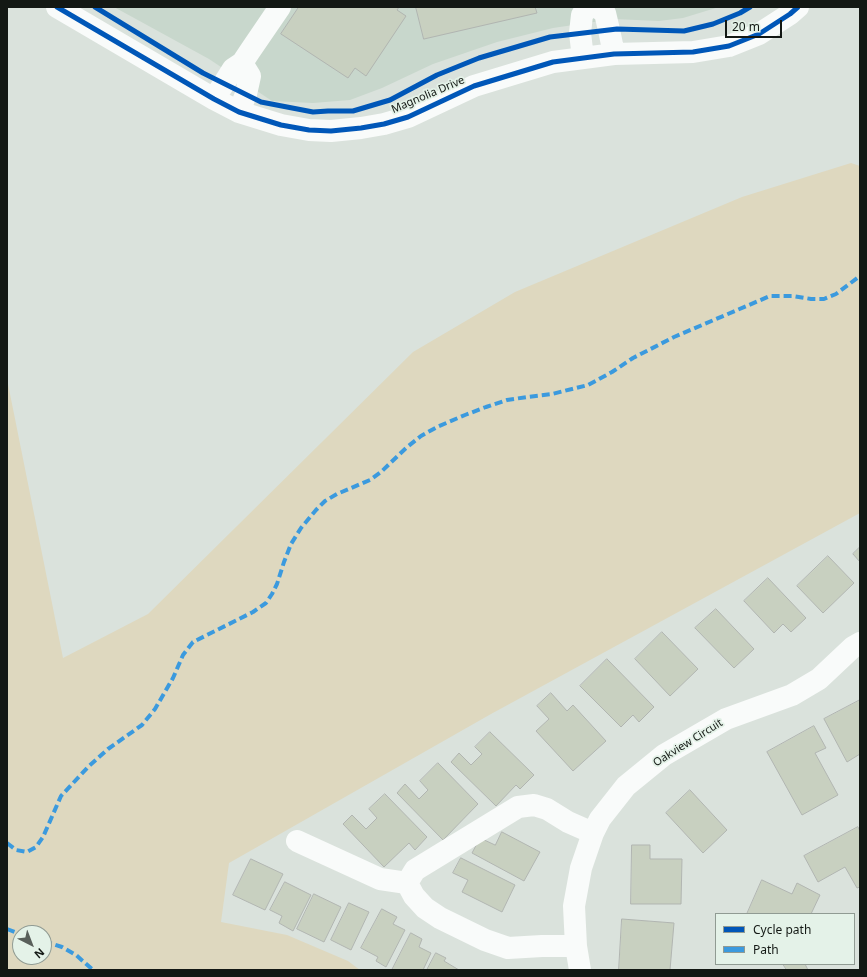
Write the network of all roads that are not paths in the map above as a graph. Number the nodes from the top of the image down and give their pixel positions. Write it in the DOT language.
graph roads {
  1 [pos="57,7"];
  2 [pos="280,7"];
  3 [pos="588,7"];
  4 [pos="597,7"];
  5 [pos="798,7"];
  6 [pos="614,54"];
  7 [pos="583,58"];
  8 [pos="242,63"];
  9 [pos="214,99"];
  10 [pos="239,112"];
  11 [pos="860,643"];
  12 [pos="593,833"];
  13 [pos="297,841"];
  14 [pos="407,883"];
  15 [pos="576,946"];
  16 [pos="580,970"];
  1 -- 9 [label="street, Magnolia Drive"];
  2 -- 8 [label="street"];
  3 -- 7 [label="street"];
  4 -- 6 [label="street"];
  5 -- 6 [label="street, Magnolia Drive"];
  6 -- 7 [label="street, Magnolia Drive"];
  7 -- 10 [label="street, Magnolia Drive"];
  8 -- 9 [label="street"];
  8 -- 10 [label="street"];
  9 -- 10 [label="street, Magnolia Drive"];
  11 -- 12 [label="street, Oakview Circuit"];
  12 -- 14 [label="street"];
  12 -- 15 [label="street, Oakview Circuit"];
  13 -- 14 [label="street"];
  14 -- 15 [label="street"];
  15 -- 16 [label="street, Oakview Circuit"];
}
